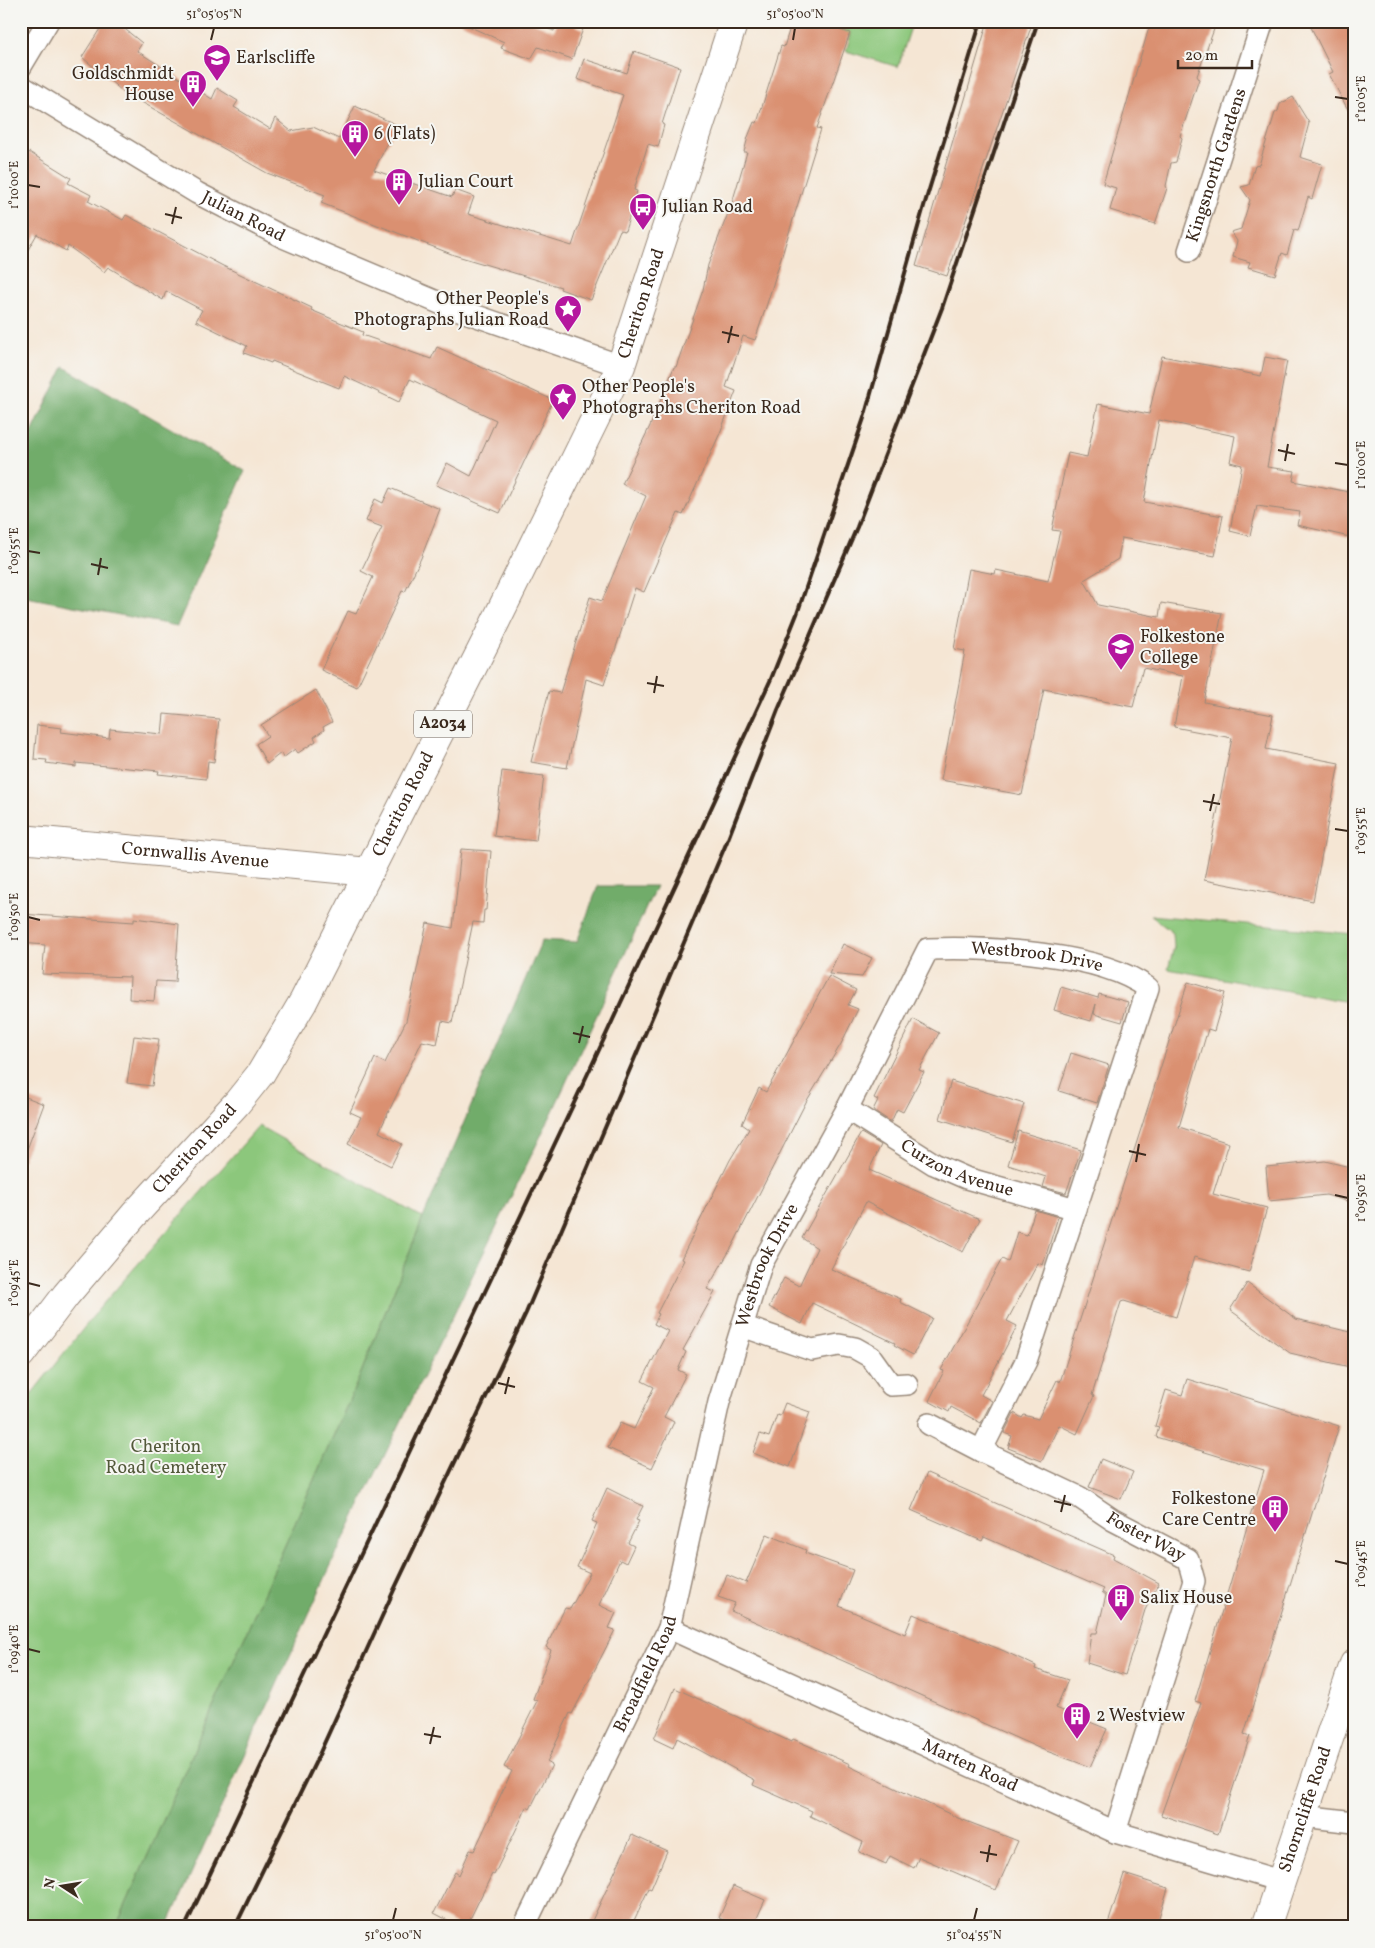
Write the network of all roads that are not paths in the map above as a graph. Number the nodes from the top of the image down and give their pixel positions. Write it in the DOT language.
graph roads {
  1 [pos="48,21"];
  2 [pos="734,21"];
  3 [pos="1263,21"];
  4 [pos="21,66"];
  5 [pos="21,86"];
  6 [pos="1189,251"];
  7 [pos="621,366"];
  8 [pos="21,839"];
  9 [pos="369,872"];
  10 [pos="847,1109"];
  11 [pos="1076,1209"];
  12 [pos="742,1326"];
  13 [pos="21,1354"];
  14 [pos="907,1384"];
  15 [pos="719,1402"];
  16 [pos="929,1424"];
  17 [pos="981,1451"];
  18 [pos="669,1628"];
  19 [pos="1354,1664"];
  20 [pos="1302,1816"];
  21 [pos="1354,1822"];
  22 [pos="1114,1832"];
  23 [pos="1280,1881"];
  24 [pos="524,1927"];
  25 [pos="1266,1927"];
  1 -- 4 [label="street"];
  2 -- 7 [label="main road, Cheriton Road / A2034"];
  3 -- 6 [label="street, Kingsnorth Gardens"];
  5 -- 7 [label="street, Julian Road"];
  7 -- 9 [label="main road, Cheriton Road / A2034"];
  8 -- 9 [label="main road, Cornwallis Avenue"];
  9 -- 13 [label="main road, Cheriton Road / A2034"];
  10 -- 11 [label="street, Curzon Avenue"];
  10 -- 11 [label="street, Westbrook Drive"];
  10 -- 12 [label="street, Westbrook Drive"];
  11 -- 17 [label="street, Westbrook Drive"];
  12 -- 14 [label="street"];
  12 -- 15 [label="street, Westbrook Drive"];
  15 -- 18 [label="street, Broadfield Road"];
  16 -- 17 [label="street, Foster Way"];
  17 -- 22 [label="street, Foster Way"];
  18 -- 22 [label="street, Marten Road"];
  18 -- 24 [label="street, Broadfield Road"];
  19 -- 20 [label="main road, Shorncliffe Road"];
  20 -- 21 [label="street"];
  20 -- 23 [label="main road, Shorncliffe Road"];
  22 -- 23 [label="street, Marten Road"];
  23 -- 25 [label="main road, Shorncliffe Road"];
}
